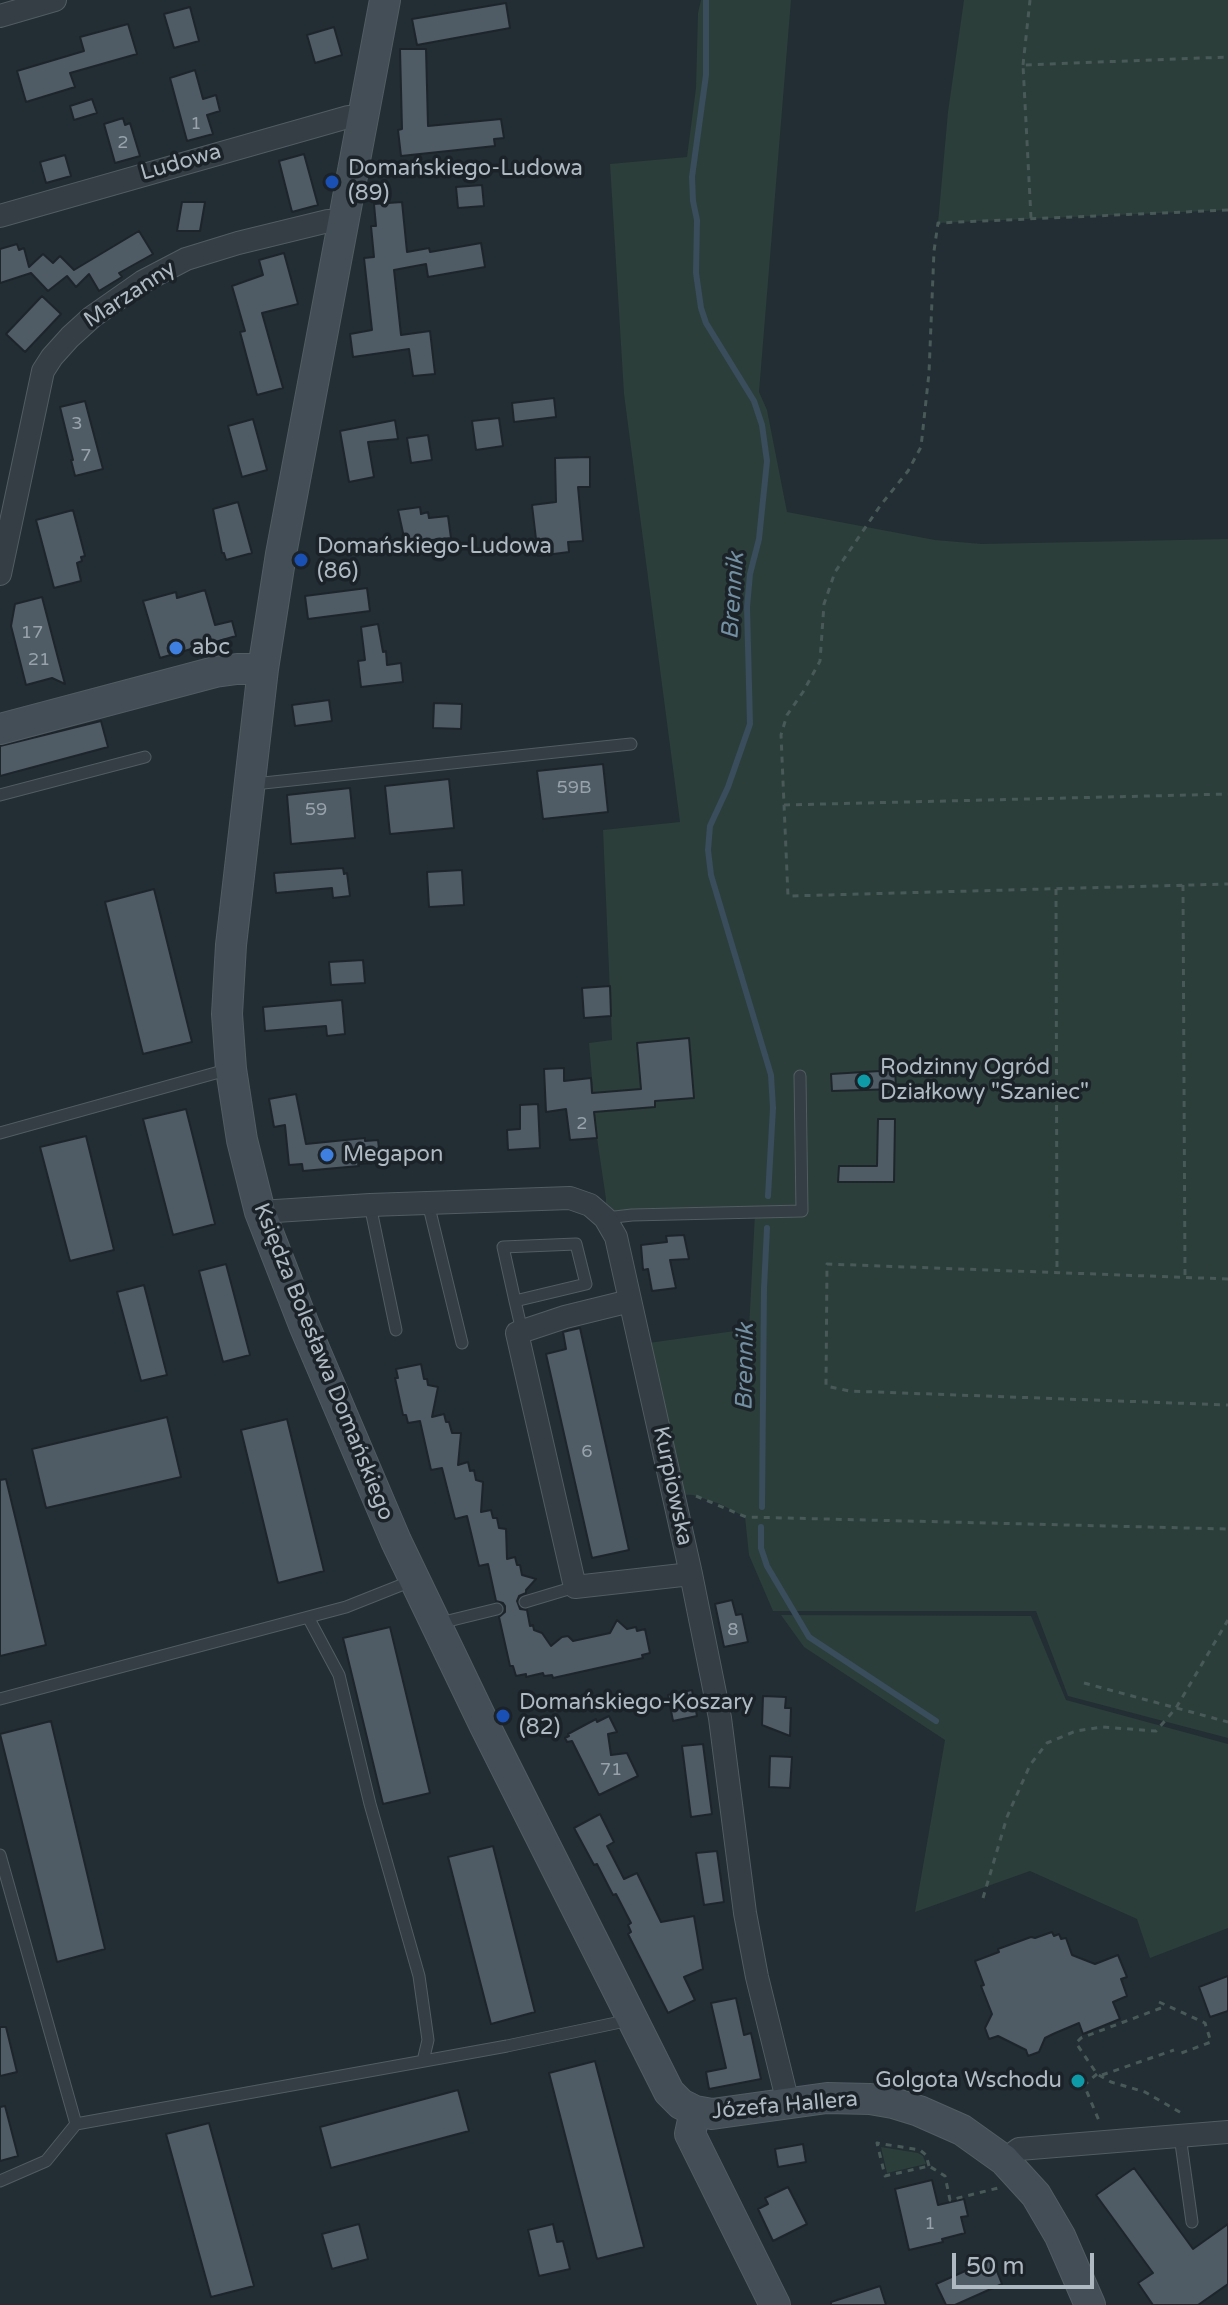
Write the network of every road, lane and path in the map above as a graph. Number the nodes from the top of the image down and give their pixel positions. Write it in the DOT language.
graph roads {
  1 [pos="385,0"];
  2 [pos="1030,0"];
  3 [pos="51,1"];
  4 [pos="0,16"];
  5 [pos="1228,57"];
  6 [pos="1023,65"];
  7 [pos="363,117"];
  8 [pos="1228,210"];
  9 [pos="0,216"];
  10 [pos="1031,218"];
  11 [pos="343,222"];
  12 [pos="0,574"];
  13 [pos="263,669"];
  14 [pos="0,729"];
  15 [pos="631,744"];
  16 [pos="145,757"];
  17 [pos="249,784"];
  18 [pos="1228,794"];
  19 [pos="0,795"];
  20 [pos="784,805"];
  21 [pos="1228,884"];
  22 [pos="1183,885"];
  23 [pos="1056,889"];
  24 [pos="231,1069"];
  25 [pos="800,1076"];
  26 [pos="0,1133"];
  27 [pos="428,1203"];
  28 [pos="370,1205"];
  29 [pos="260,1212"];
  30 [pos="605,1218"];
  31 [pos="1057,1273"];
  32 [pos="1185,1277"];
  33 [pos="1228,1279"];
  34 [pos="515,1301"];
  35 [pos="630,1301"];
  36 [pos="396,1330"];
  37 [pos="522,1331"];
  38 [pos="462,1343"];
  39 [pos="1228,1405"];
  40 [pos="673,1494"];
  41 [pos="1228,1529"];
  42 [pos="691,1574"];
  43 [pos="414,1580"];
  44 [pos="575,1587"];
  45 [pos="525,1602"];
  46 [pos="497,1609"];
  47 [pos="308,1617"];
  48 [pos="1228,1620"];
  49 [pos="436,1624"];
  50 [pos="1084,1683"];
  51 [pos="0,1699"];
  52 [pos="1176,1708"];
  53 [pos="1228,1722"];
  54 [pos="0,1855"];
  55 [pos="983,1898"];
  56 [pos="1159,2002"];
  57 [pos="1161,2008"];
  58 [pos="632,2020"];
  59 [pos="423,2061"];
  60 [pos="1099,2075"];
  61 [pos="788,2103"];
  62 [pos="695,2111"];
  63 [pos="76,2124"];
  64 [pos="1184,2126"];
  65 [pos="1228,2132"];
  66 [pos="1108,2142"];
  67 [pos="929,2166"];
  68 [pos="1004,2173"];
  69 [pos="0,2181"];
  70 [pos="1192,2222"];
  71 [pos="775,2305"];
  72 [pos="1090,2305"];
  1 -- 7 [label="main road, Księdza Bolesława Domańskiego"];
  2 -- 6 [label="path"];
  3 -- 4 [label="street"];
  5 -- 6 [label="path"];
  6 -- 10 [label="path"];
  7 -- 9 [label="street, Ludowa"];
  7 -- 11 [label="main road, Księdza Bolesława Domańskiego"];
  8 -- 10 [label="path"];
  10 -- 20 [label="path"];
  11 -- 12 [label="street, Marzanny"];
  11 -- 13 [label="main road, Księdza Bolesława Domańskiego"];
  13 -- 14 [label="main road"];
  13 -- 17 [label="main road, Księdza Bolesława Domańskiego"];
  15 -- 17 [label="lane"];
  16 -- 19 [label="lane"];
  17 -- 24 [label="main road, Księdza Bolesława Domańskiego"];
  18 -- 20 [label="path"];
  20 -- 23 [label="path"];
  21 -- 22 [label="path"];
  22 -- 23 [label="path"];
  22 -- 32 [label="path"];
  23 -- 31 [label="path"];
  24 -- 26 [label="lane"];
  24 -- 29 [label="main road, Księdza Bolesława Domańskiego"];
  25 -- 30 [label="lane"];
  27 -- 28 [label="street"];
  27 -- 30 [label="street"];
  27 -- 38 [label="lane"];
  28 -- 29 [label="street"];
  28 -- 36 [label="lane"];
  29 -- 43 [label="main road, Księdza Bolesława Domańskiego"];
  30 -- 35 [label="street, Kurpiowska"];
  31 -- 32 [label="path"];
  31 -- 39 [label="path"];
  32 -- 33 [label="path"];
  34 -- 34 [label="lane"];
  34 -- 37 [label="lane"];
  35 -- 37 [label="street"];
  35 -- 40 [label="street, Kurpiowska"];
  37 -- 44 [label="street"];
  40 -- 41 [label="path"];
  40 -- 42 [label="street, Kurpiowska"];
  42 -- 44 [label="street"];
  42 -- 61 [label="street, Kurpiowska"];
  43 -- 47 [label="lane"];
  43 -- 49 [label="main road, Księdza Bolesława Domańskiego"];
  44 -- 45 [label="lane"];
  46 -- 49 [label="lane"];
  47 -- 51 [label="lane"];
  47 -- 59 [label="lane"];
  48 -- 52 [label="path"];
  49 -- 58 [label="main road, Księdza Bolesława Domańskiego"];
  50 -- 52 [label="path"];
  52 -- 53 [label="path"];
  52 -- 55 [label="path"];
  54 -- 63 [label="lane"];
  56 -- 60 [label="path"];
  57 -- 60 [label="path"];
  58 -- 59 [label="lane"];
  58 -- 62 [label="main road, Księdza Bolesława Domańskiego"];
  59 -- 63 [label="lane"];
  60 -- 64 [label="path"];
  60 -- 66 [label="path"];
  61 -- 62 [label="main road, Józefa Hallera"];
  61 -- 68 [label="main road, Józefa Hallera"];
  62 -- 71 [label="main road"];
  63 -- 69 [label="lane"];
  64 -- 65 [label="street"];
  64 -- 66 [label="street"];
  64 -- 70 [label="lane"];
  66 -- 68 [label="street"];
  67 -- 67 [label="path"];
  67 -- 68 [label="path"];
  68 -- 72 [label="main road, Józefa Hallera"];
}
